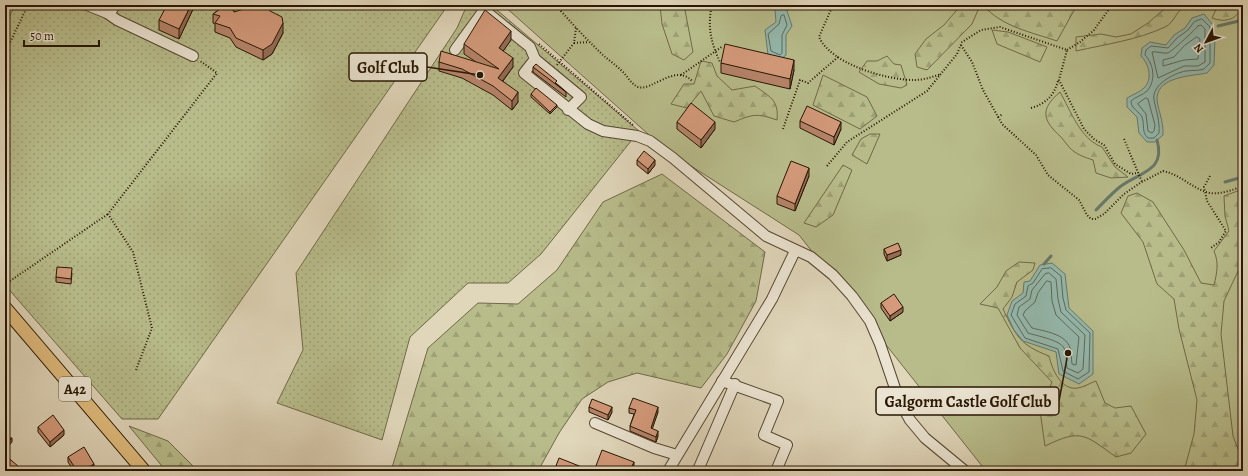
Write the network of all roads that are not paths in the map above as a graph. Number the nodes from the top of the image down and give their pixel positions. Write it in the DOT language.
graph roads {
  1 [pos="87,5"];
  2 [pos="115,5"];
  3 [pos="107,13"];
  4 [pos="455,50"];
  5 [pos="193,56"];
  6 [pos="536,59"];
  7 [pos="568,110"];
  8 [pos="795,251"];
  9 [pos="5,308"];
  10 [pos="722,381"];
  11 [pos="734,384"];
  12 [pos="596,423"];
  13 [pos="677,455"];
  14 [pos="778,470"];
  15 [pos="144,471"];
  16 [pos="668,471"];
  17 [pos="701,471"];
  18 [pos="965,471"];
  1 -- 3 [label="lane"];
  2 -- 3 [label="lane"];
  3 -- 5 [label="lane"];
  4 -- 6 [label="lane"];
  6 -- 7 [label="lane"];
  6 -- 7 [label="lane"];
  7 -- 8 [label="lane"];
  8 -- 10 [label="lane"];
  8 -- 18 [label="lane"];
  9 -- 15 [label="main road, A42"];
  10 -- 11 [label="lane"];
  10 -- 13 [label="lane"];
  11 -- 14 [label="lane"];
  11 -- 17 [label="lane"];
  12 -- 13 [label="lane"];
  13 -- 16 [label="lane"];
}
